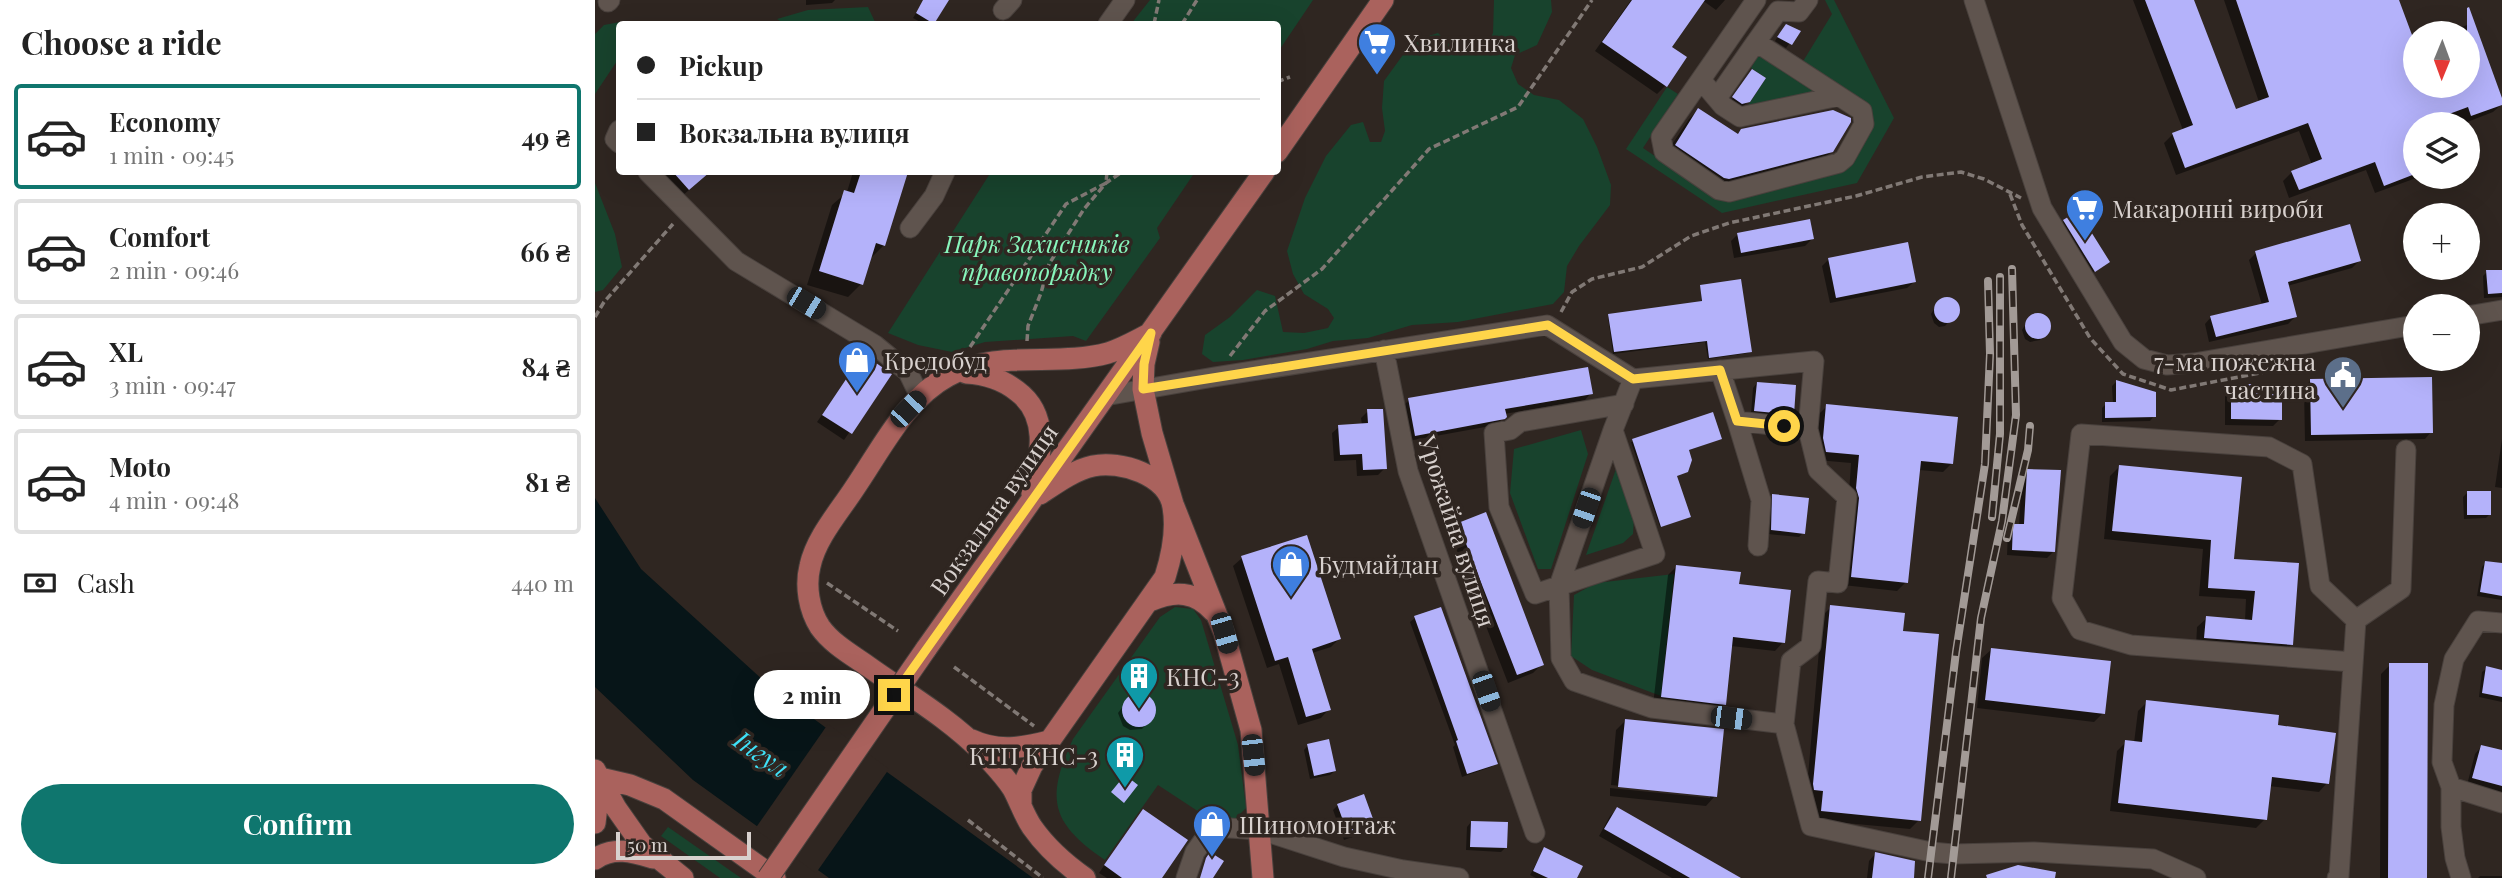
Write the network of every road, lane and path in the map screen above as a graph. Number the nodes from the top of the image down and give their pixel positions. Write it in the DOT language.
graph roads {
  1 [pos="1125,0"];
  2 [pos="1159,0"];
  3 [pos="1197,0"];
  4 [pos="1383,0"];
  5 [pos="1592,0"];
  6 [pos="1756,0"];
  7 [pos="1808,0"];
  8 [pos="1974,0"];
  9 [pos="1110,21"];
  10 [pos="1155,21"];
  11 [pos="1184,21"];
  12 [pos="1756,42"];
  13 [pos="1290,77"];
  14 [pos="1281,80"];
  15 [pos="1701,80"];
  16 [pos="1839,96"];
  17 [pos="1717,98"];
  18 [pos="1281,146"];
  19 [pos="651,175"];
  20 [pos="944,175"];
  21 [pos="1107,175"];
  22 [pos="1118,175"];
  23 [pos="1262,175"];
  24 [pos="1106,183"];
  25 [pos="2042,208"];
  26 [pos="686,209"];
  27 [pos="910,228"];
  28 [pos="2502,310"];
  29 [pos="2480,314"];
  30 [pos="595,317"];
  31 [pos="1548,325"];
  32 [pos="2403,327"];
  33 [pos="1151,333"];
  34 [pos="1027,350"];
  35 [pos="1384,350"];
  36 [pos="1720,370"];
  37 [pos="950,375"];
  38 [pos="1214,377"];
  39 [pos="1633,379"];
  40 [pos="1143,389"];
  41 [pos="1105,396"];
  42 [pos="920,397"];
  43 [pos="1624,404"];
  44 [pos="1737,421"];
  45 [pos="1808,429"];
  46 [pos="1613,430"];
  47 [pos="2406,450"];
  48 [pos="1031,500"];
  49 [pos="1173,504"];
  50 [pos="1758,546"];
  51 [pos="824,581"];
  52 [pos="1559,586"];
  53 [pos="1150,601"];
  54 [pos="2356,620"];
  55 [pos="2502,623"];
  56 [pos="898,631"];
  57 [pos="1224,633"];
  58 [pos="2353,662"];
  59 [pos="954,667"];
  60 [pos="1784,724"];
  61 [pos="959,733"];
  62 [pos="1043,735"];
  63 [pos="597,775"];
  64 [pos="2451,787"];
  65 [pos="2502,803"];
  66 [pos="1021,808"];
  67 [pos="968,820"];
  68 [pos="595,823"];
  69 [pos="1261,830"];
  70 [pos="1535,833"];
  71 [pos="595,859"];
  72 [pos="658,859"];
  73 [pos="683,878"];
  74 [pos="768,878"];
  75 [pos="775,878"];
  76 [pos="1043,878"];
  77 [pos="1085,878"];
  78 [pos="1187,878"];
  79 [pos="1263,878"];
  80 [pos="1459,878"];
  81 [pos="2196,878"];
  82 [pos="2337,878"];
  83 [pos="2461,878"];
  1 -- 9 [label="street"];
  2 -- 10 [label="path"];
  3 -- 11 [label="path"];
  4 -- 18 [label="main road"];
  5 -- 38 [label="path"];
  6 -- 15 [label="street"];
  7 -- 12 [label="street"];
  8 -- 25 [label="street"];
  12 -- 16 [label="street"];
  12 -- 17 [label="street"];
  13 -- 14 [label="path"];
  15 -- 16 [label="street"];
  15 -- 17 [label="street"];
  16 -- 17 [label="street"];
  19 -- 26 [label="street"];
  20 -- 27 [label="street"];
  21 -- 24 [label="path"];
  22 -- 24 [label="path"];
  23 -- 33 [label="main road, Вокзальна вулиця"];
  24 -- 34 [label="path"];
  24 -- 37 [label="path"];
  25 -- 31 [label="path"];
  25 -- 32 [label="street"];
  26 -- 30 [label="path"];
  26 -- 42 [label="street"];
  28 -- 29 [label="street"];
  31 -- 35 [label="street"];
  31 -- 39 [label="street"];
  33 -- 37 [label="main road"];
  33 -- 40 [label="main road"];
  33 -- 41 [label="main road, Вокзальна вулиця"];
  35 -- 38 [label="street"];
  35 -- 70 [label="street, Урожайна вулиця"];
  36 -- 39 [label="street"];
  36 -- 44 [label="street"];
  36 -- 45 [label="street"];
  37 -- 42 [label="main road"];
  37 -- 48 [label="main road"];
  38 -- 40 [label="street"];
  39 -- 43 [label="street"];
  40 -- 41 [label="street"];
  40 -- 49 [label="main road"];
  41 -- 48 [label="main road, Вокзальна вулиця"];
  42 -- 61 [label="main road"];
  43 -- 46 [label="street"];
  43 -- 52 [label="street"];
  44 -- 45 [label="street"];
  44 -- 50 [label="street"];
  45 -- 60 [label="street"];
  46 -- 52 [label="street"];
  46 -- 52 [label="street"];
  47 -- 54 [label="street"];
  48 -- 49 [label="main road"];
  48 -- 74 [label="main road, Вокзальна вулиця, bridge"];
  49 -- 53 [label="main road"];
  49 -- 57 [label="main road"];
  51 -- 56 [label="path"];
  52 -- 60 [label="street"];
  53 -- 57 [label="main road"];
  53 -- 62 [label="main road"];
  54 -- 58 [label="street"];
  54 -- 58 [label="street"];
  55 -- 64 [label="street"];
  57 -- 69 [label="main road"];
  58 -- 82 [label="street"];
  59 -- 62 [label="path"];
  60 -- 81 [label="street"];
  61 -- 62 [label="main road"];
  61 -- 66 [label="main road"];
  62 -- 66 [label="main road"];
  63 -- 68 [label="main road"];
  63 -- 72 [label="main road"];
  63 -- 75 [label="main road"];
  64 -- 65 [label="street"];
  64 -- 83 [label="street"];
  66 -- 77 [label="main road"];
  67 -- 76 [label="path"];
  69 -- 78 [label="street"];
  69 -- 79 [label="main road"];
  69 -- 80 [label="street"];
  71 -- 72 [label="main road"];
  72 -- 73 [label="main road"];
}
